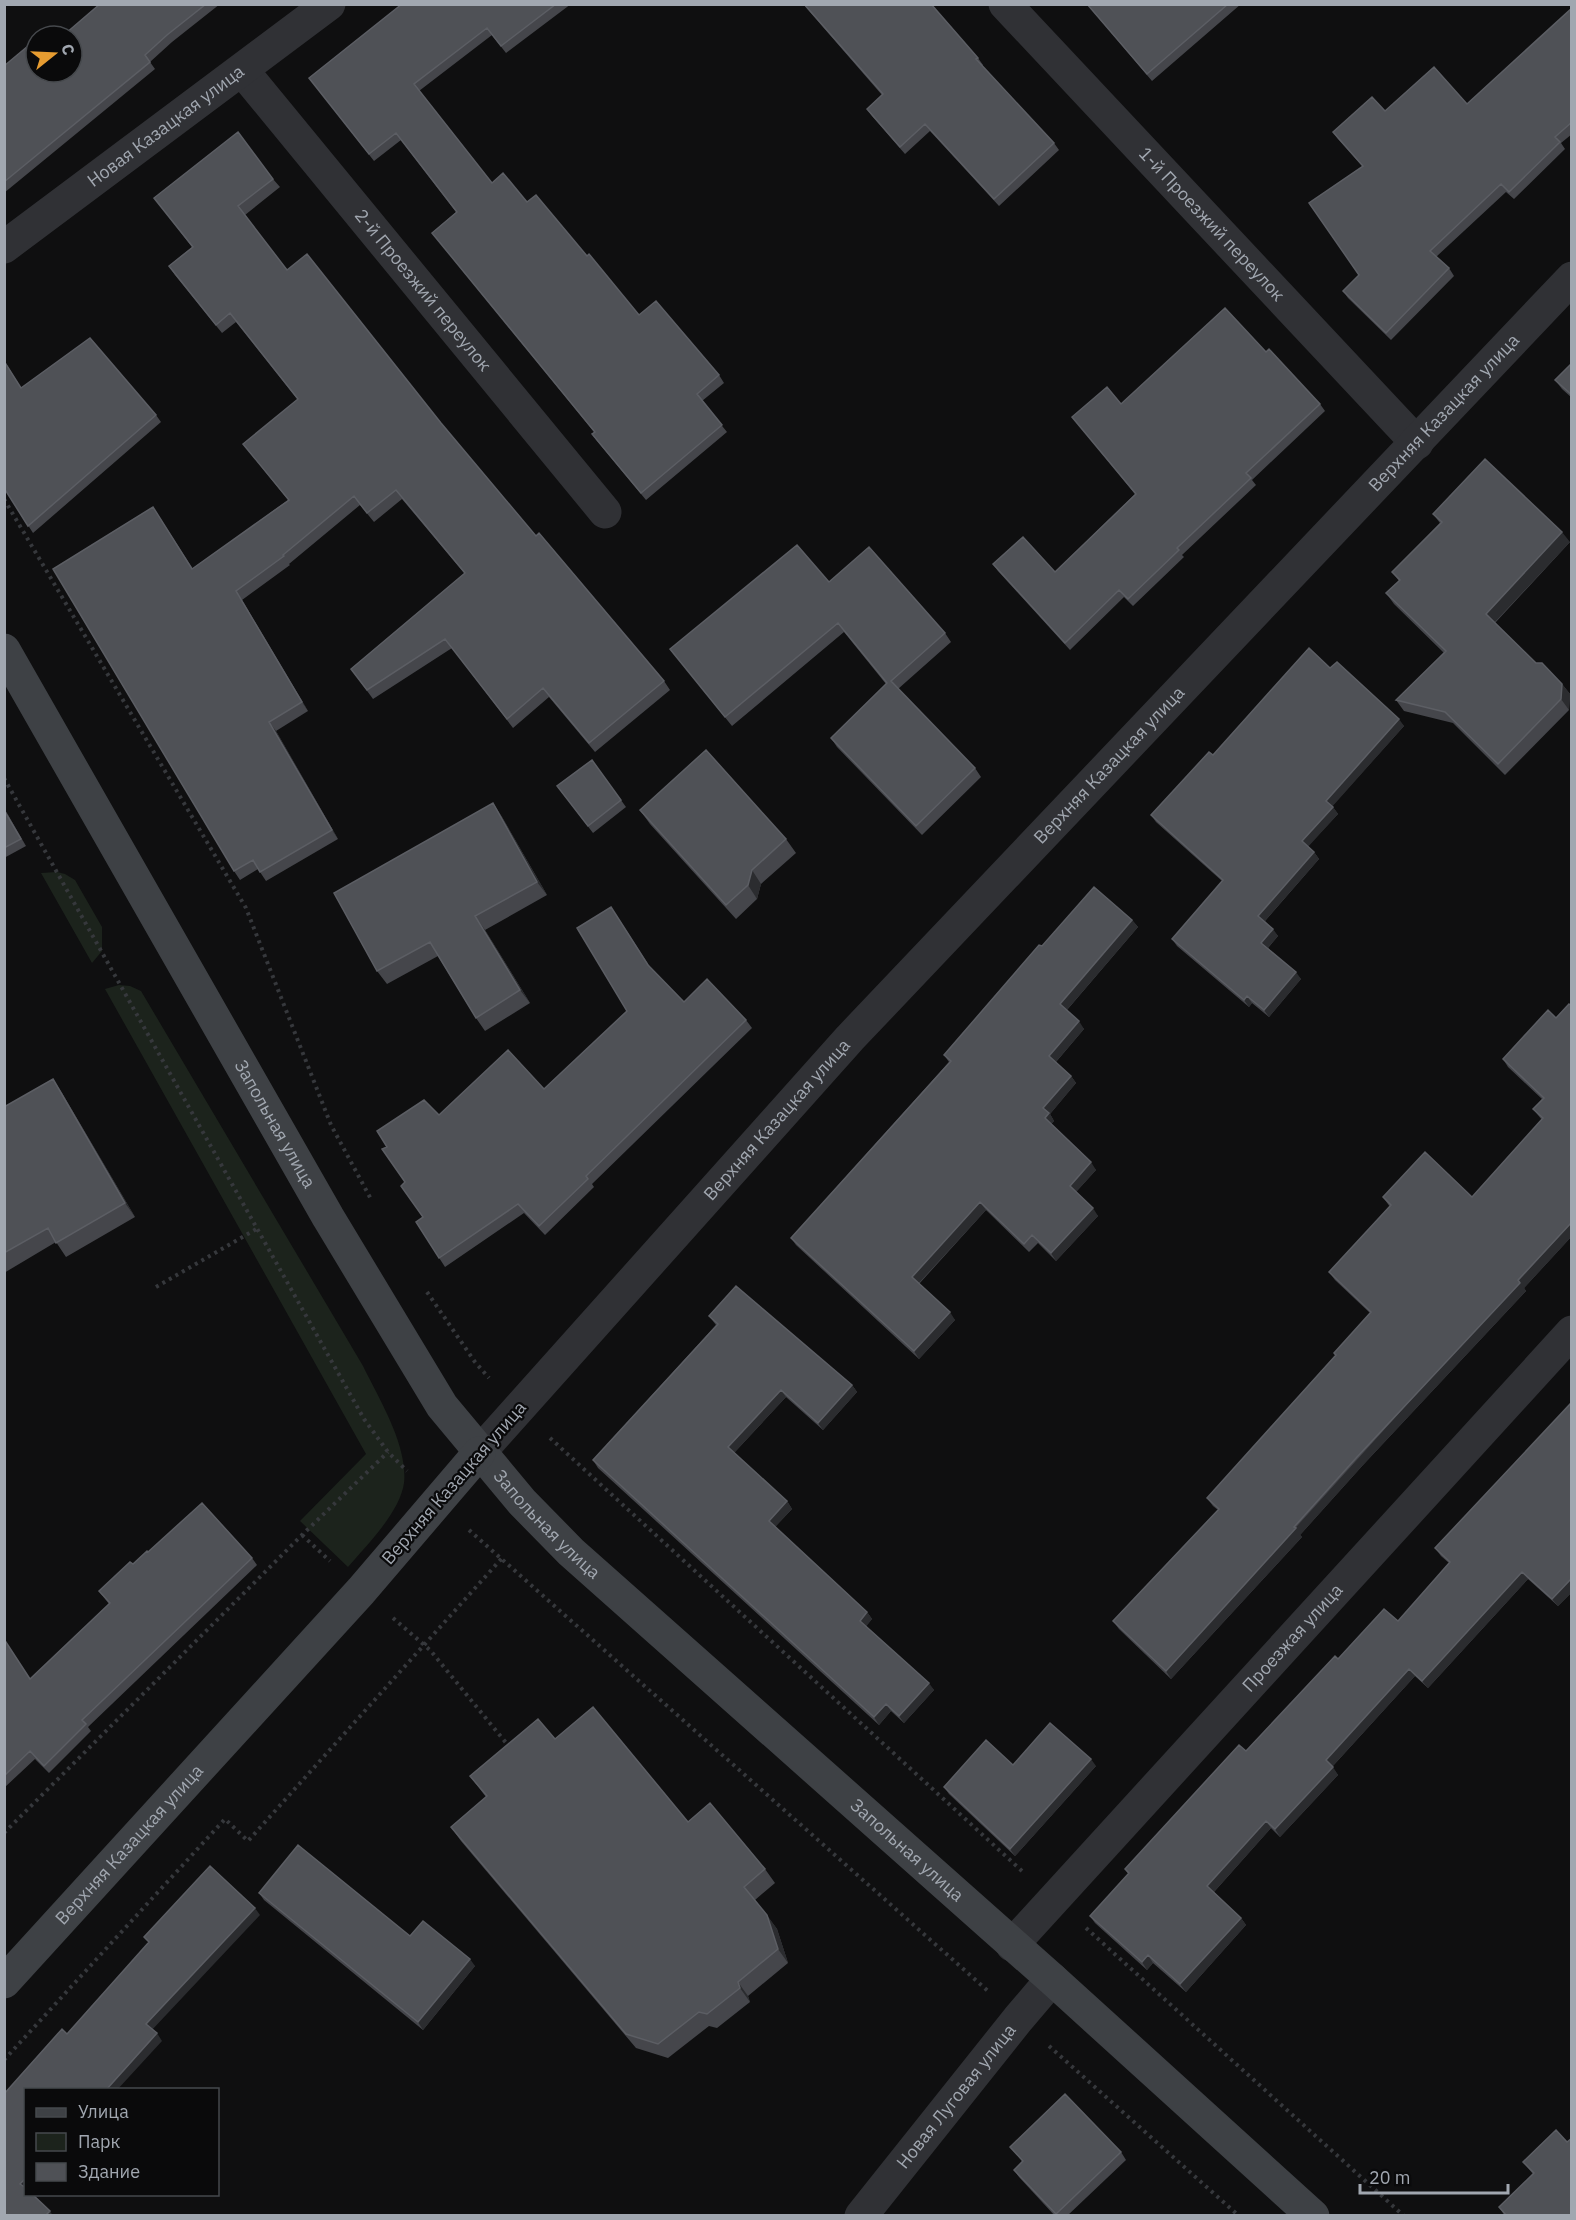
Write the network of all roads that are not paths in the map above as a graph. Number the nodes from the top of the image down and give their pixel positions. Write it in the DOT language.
graph roads {
  1 [pos="328,4"];
  2 [pos="1005,4"];
  3 [pos="242,70"];
  4 [pos="4,247"];
  5 [pos="1572,278"];
  6 [pos="1417,443"];
  7 [pos="605,512"];
  8 [pos="4,650"];
  9 [pos="1572,1332"];
  10 [pos="479,1453"];
  11 [pos="1012,1945"];
  12 [pos="1052,1979"];
  13 [pos="4,1982"];
  14 [pos="861,2216"];
  15 [pos="1312,2216"];
  1 -- 3 [label="street, Новая Казацкая улица"];
  2 -- 6 [label="street, 1-й Проезжий переулок"];
  3 -- 4 [label="street, Новая Казацкая улица"];
  3 -- 7 [label="street, 2-й Проезжий переулок"];
  5 -- 6 [label="street, Верхняя Казацкая улица"];
  6 -- 10 [label="street, Верхняя Казацкая улица"];
  8 -- 10 [label="main road, Запольная улица"];
  9 -- 11 [label="street, Проезжая улица"];
  10 -- 11 [label="main road, Запольная улица"];
  10 -- 13 [label="main road, Верхняя Казацкая улица"];
  11 -- 12 [label="main road, Запольная улица"];
  12 -- 14 [label="street, Новая Луговая улица"];
  12 -- 15 [label="main road, Запольная улица"];
}
